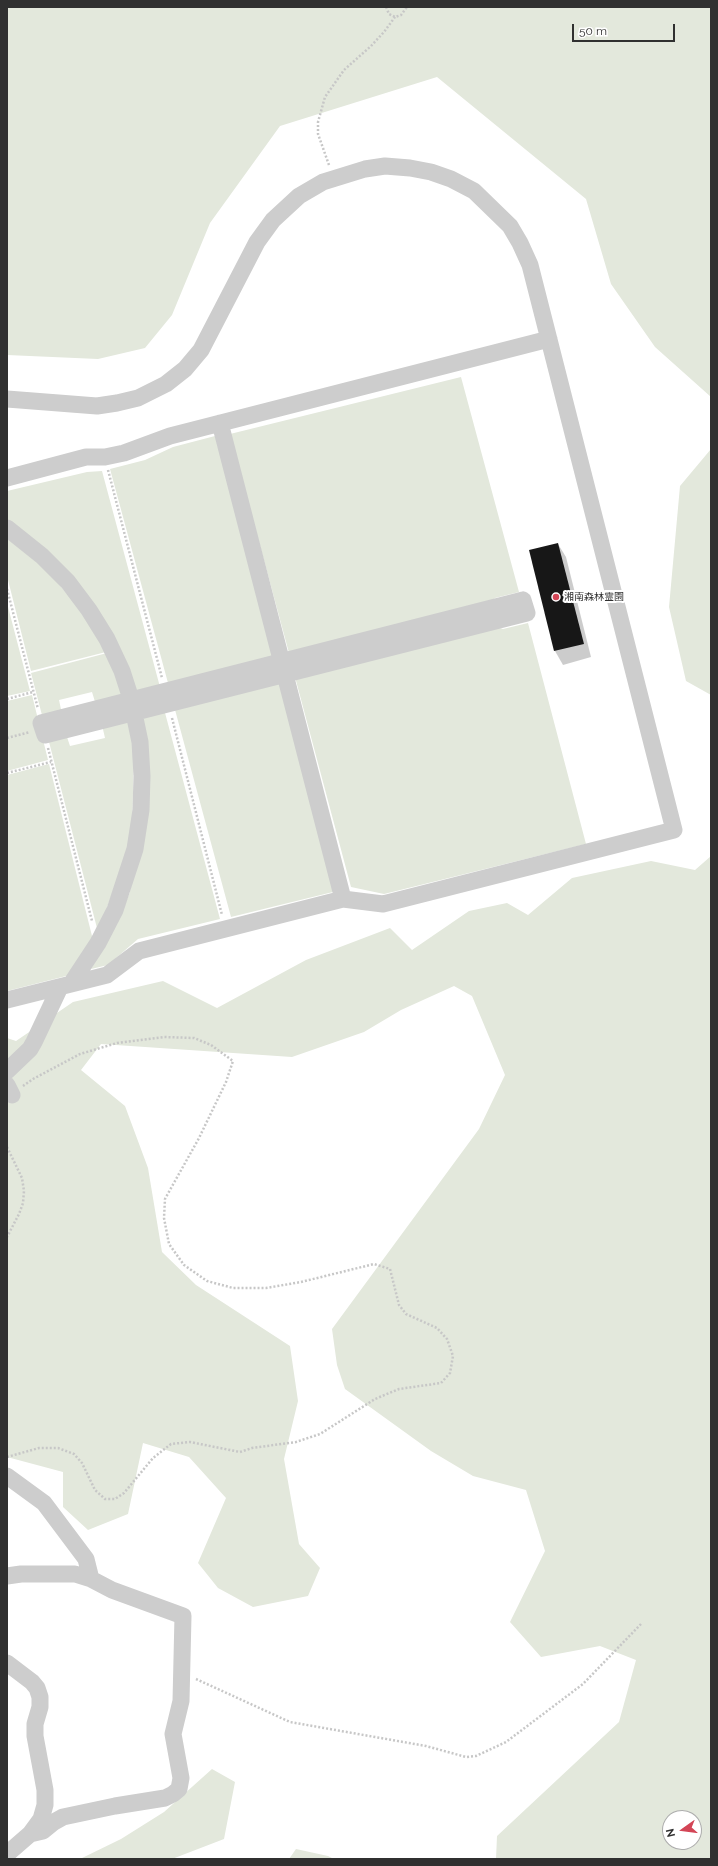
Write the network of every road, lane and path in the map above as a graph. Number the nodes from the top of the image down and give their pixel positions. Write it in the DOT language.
graph roads {
  1 [pos="386,7"];
  2 [pos="407,7"];
  3 [pos="395,17"];
  4 [pos="334,177"];
  5 [pos="549,339"];
  6 [pos="7,399"];
  7 [pos="220,423"];
  8 [pos="7,478"];
  9 [pos="7,528"];
  10 [pos="7,589"];
  11 [pos="283,668"];
  12 [pos="33,692"];
  13 [pos="7,698"];
  14 [pos="133,706"];
  15 [pos="43,729"];
  16 [pos="7,738"];
  17 [pos="51,762"];
  18 [pos="7,773"];
  19 [pos="343,899"];
  20 [pos="98,943"];
  21 [pos="66,985"];
  22 [pos="7,1000"];
  23 [pos="7,1071"];
  24 [pos="9,1090"];
  25 [pos="7,1147"];
  26 [pos="7,1237"];
  27 [pos="7,1457"];
  28 [pos="7,1476"];
  29 [pos="7,1576"];
  30 [pos="91,1579"];
  31 [pos="641,1624"];
  32 [pos="7,1662"];
  33 [pos="182,1674"];
  34 [pos="30,1834"];
  35 [pos="7,1854"];
  1 -- 3 [label="path"];
  2 -- 3 [label="path"];
  3 -- 4 [label="path"];
  4 -- 5 [label="street"];
  4 -- 6 [label="street"];
  5 -- 7 [label="street"];
  5 -- 19 [label="street"];
  7 -- 8 [label="street"];
  7 -- 11 [label="street"];
  9 -- 14 [label="street"];
  10 -- 12 [label="path"];
  11 -- 11 [label="street"];
  11 -- 14 [label="street"];
  11 -- 19 [label="street"];
  12 -- 13 [label="path"];
  12 -- 15 [label="path"];
  14 -- 15 [label="street"];
  14 -- 20 [label="street"];
  15 -- 16 [label="path"];
  15 -- 17 [label="path"];
  17 -- 18 [label="path"];
  17 -- 20 [label="path"];
  19 -- 21 [label="street"];
  20 -- 21 [label="street"];
  21 -- 22 [label="street"];
  21 -- 23 [label="street"];
  24 -- 27 [label="path"];
  25 -- 26 [label="path"];
  28 -- 30 [label="street"];
  29 -- 30 [label="street"];
  30 -- 33 [label="street"];
  31 -- 33 [label="path"];
  32 -- 34 [label="street"];
  33 -- 34 [label="street"];
  34 -- 35 [label="street"];
}
